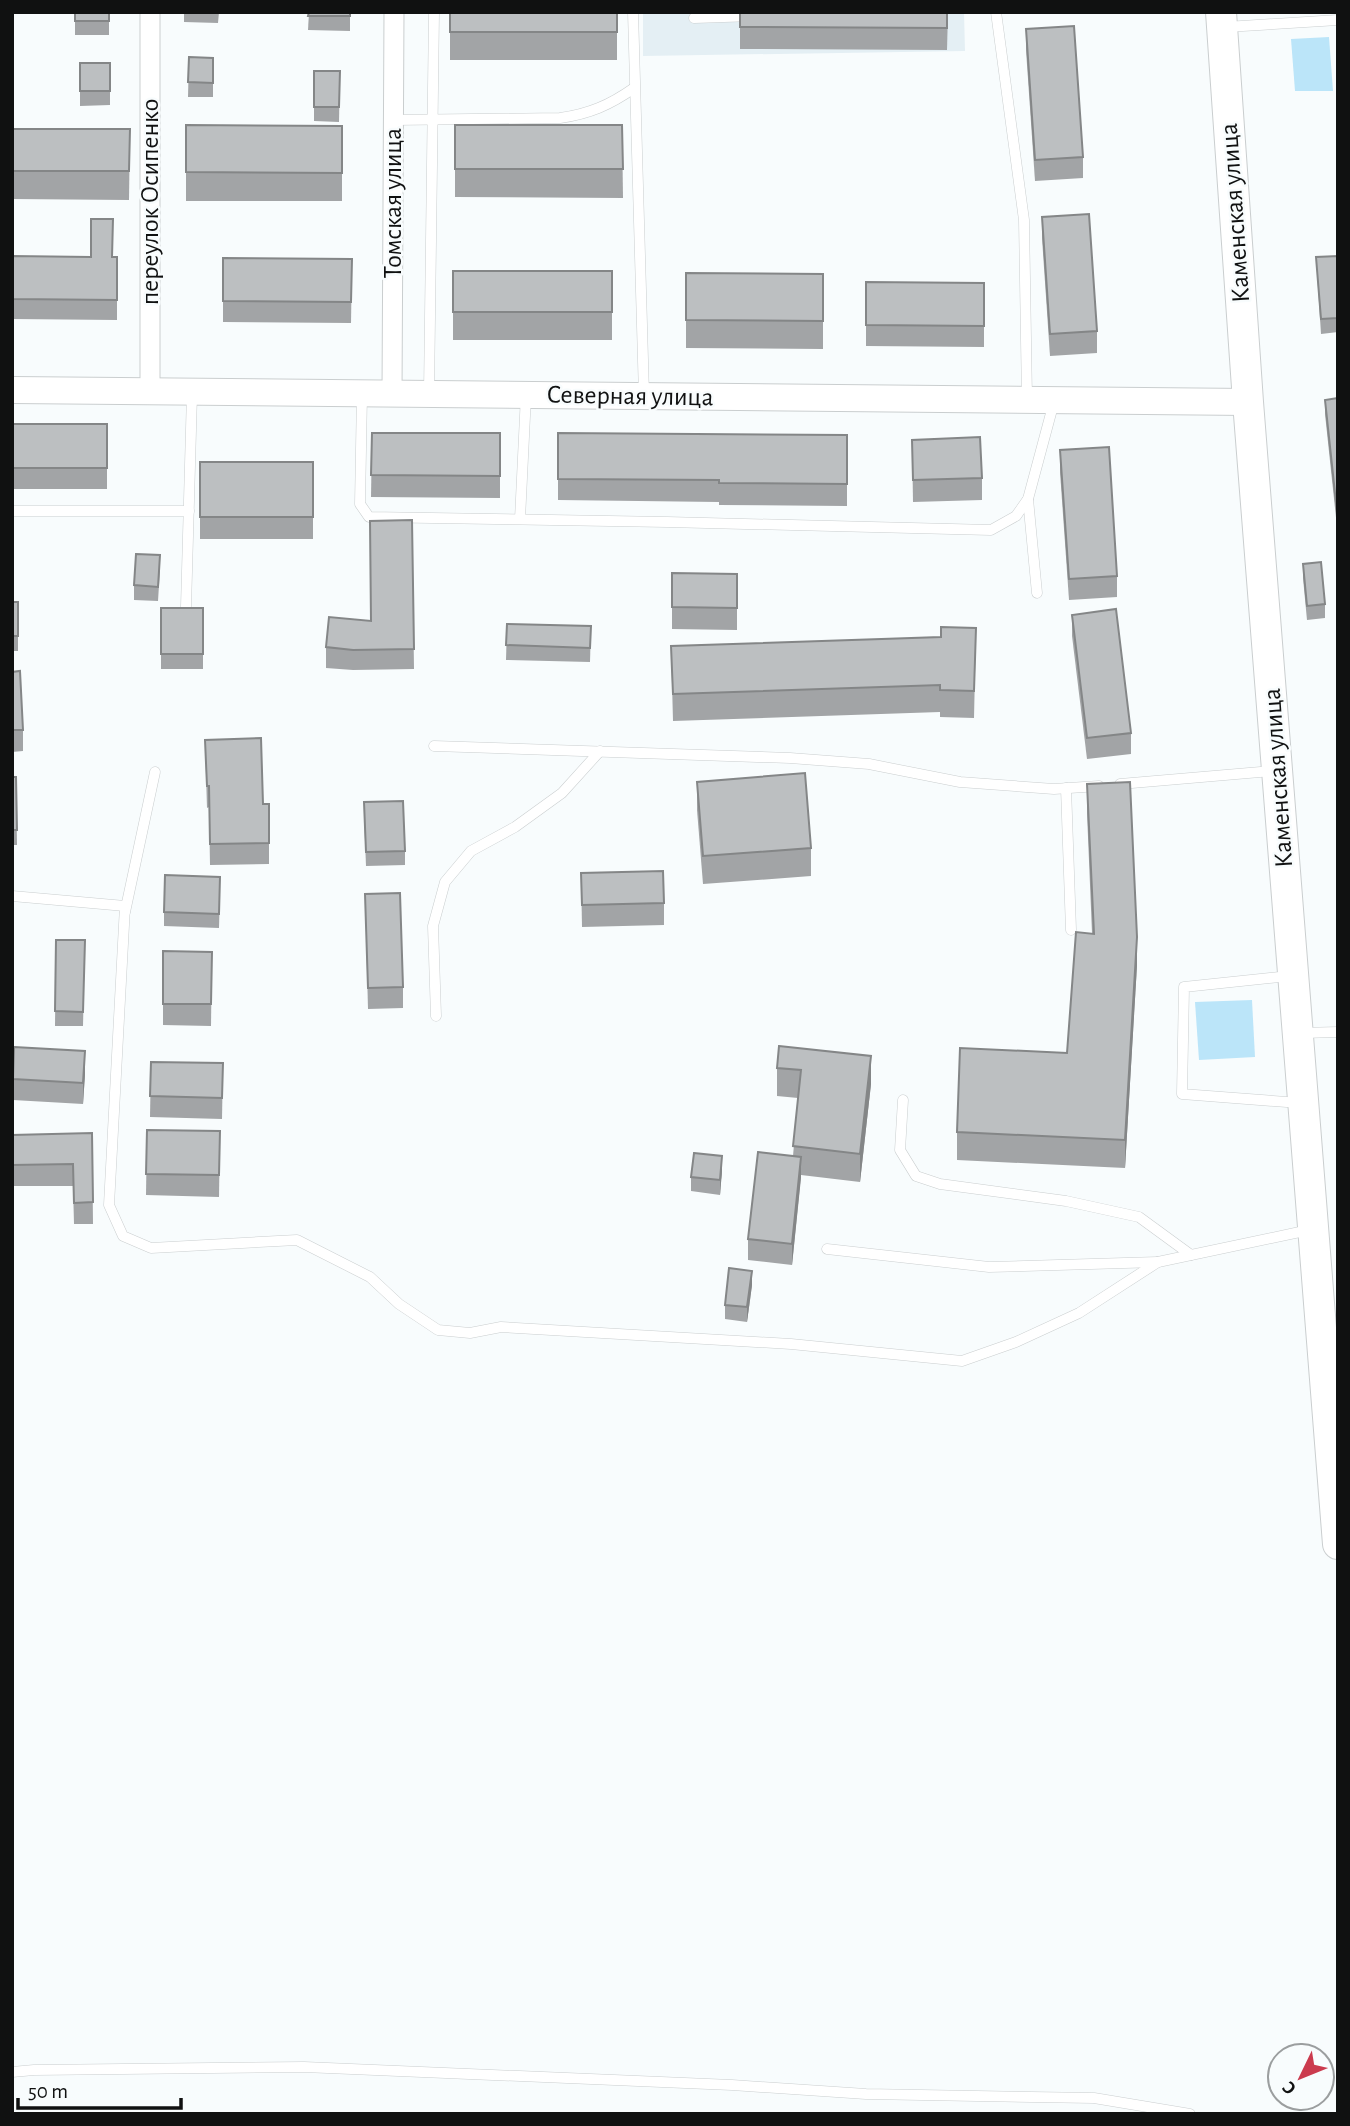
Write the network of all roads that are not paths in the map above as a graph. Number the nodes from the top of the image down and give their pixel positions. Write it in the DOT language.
graph roads {
  1 [pos="150,12"];
  2 [pos="394,12"];
  3 [pos="434,12"];
  4 [pos="633,12"];
  5 [pos="996,12"];
  6 [pos="762,16"];
  7 [pos="694,18"];
  8 [pos="1221,20"];
  9 [pos="1338,20"];
  10 [pos="634,88"];
  11 [pos="433,119"];
  12 [pos="394,120"];
  13 [pos="12,390"];
  14 [pos="150,391"];
  15 [pos="192,391"];
  16 [pos="362,393"];
  17 [pos="393,394"];
  18 [pos="429,394"];
  19 [pos="526,395"];
  20 [pos="644,396"];
  21 [pos="1027,400"];
  22 [pos="1055,400"];
  23 [pos="1248,402"];
  24 [pos="1028,499"];
  25 [pos="12,511"];
  26 [pos="189,511"];
  27 [pos="520,519"];
  28 [pos="1037,593"];
  29 [pos="186,607"];
  30 [pos="435,746"];
  31 [pos="600,751"];
  32 [pos="1277,771"];
  33 [pos="155,772"];
  34 [pos="1066,788"];
  35 [pos="12,896"];
  36 [pos="124,913"];
  37 [pos="1071,930"];
  38 [pos="1293,975"];
  39 [pos="436,1016"];
  40 [pos="1338,1032"];
  41 [pos="1297,1034"];
  42 [pos="903,1100"];
  43 [pos="1304,1103"];
  44 [pos="1313,1229"];
  45 [pos="827,1249"];
  46 [pos="1191,1255"];
  47 [pos="1158,1262"];
  48 [pos="1338,1544"];
  49 [pos="12,2072"];
  50 [pos="1190,2114"];
  1 -- 14 [label="street, переулок Осипенко"];
  2 -- 12 [label="street, Томская улица"];
  3 -- 11 [label="lane"];
  4 -- 10 [label="lane"];
  5 -- 21 [label="lane"];
  6 -- 7 [label="lane"];
  8 -- 9 [label="lane"];
  8 -- 23 [label="main road, Каменская улица"];
  10 -- 11 [label="lane"];
  10 -- 20 [label="lane"];
  11 -- 12 [label="lane"];
  11 -- 18 [label="lane"];
  12 -- 17 [label="street, Томская улица"];
  13 -- 14 [label="street, Северная улица"];
  14 -- 15 [label="street, Северная улица"];
  15 -- 16 [label="street, Северная улица"];
  15 -- 26 [label="lane"];
  16 -- 17 [label="street, Северная улица"];
  16 -- 27 [label="lane"];
  17 -- 18 [label="street, Северная улица"];
  18 -- 19 [label="street, Северная улица"];
  19 -- 20 [label="street, Северная улица"];
  19 -- 27 [label="lane"];
  20 -- 21 [label="street, Северная улица"];
  21 -- 22 [label="street, Северная улица"];
  22 -- 23 [label="street, Северная улица"];
  22 -- 24 [label="lane"];
  23 -- 32 [label="main road, Каменская улица"];
  24 -- 27 [label="lane"];
  24 -- 28 [label="lane"];
  25 -- 26 [label="lane"];
  26 -- 29 [label="lane"];
  30 -- 31 [label="lane"];
  31 -- 34 [label="lane"];
  31 -- 39 [label="lane"];
  32 -- 34 [label="lane"];
  32 -- 38 [label="main road, Каменская улица"];
  33 -- 36 [label="lane"];
  34 -- 37 [label="lane"];
  35 -- 36 [label="lane"];
  36 -- 47 [label="lane"];
  38 -- 41 [label="main road, Каменская улица"];
  38 -- 43 [label="lane"];
  40 -- 41 [label="lane"];
  41 -- 43 [label="main road, Каменская улица"];
  42 -- 46 [label="lane"];
  43 -- 44 [label="main road, Каменская улица"];
  44 -- 46 [label="lane"];
  44 -- 48 [label="main road, Каменская улица"];
  45 -- 47 [label="lane"];
  46 -- 47 [label="lane"];
  49 -- 50 [label="lane"];
}
